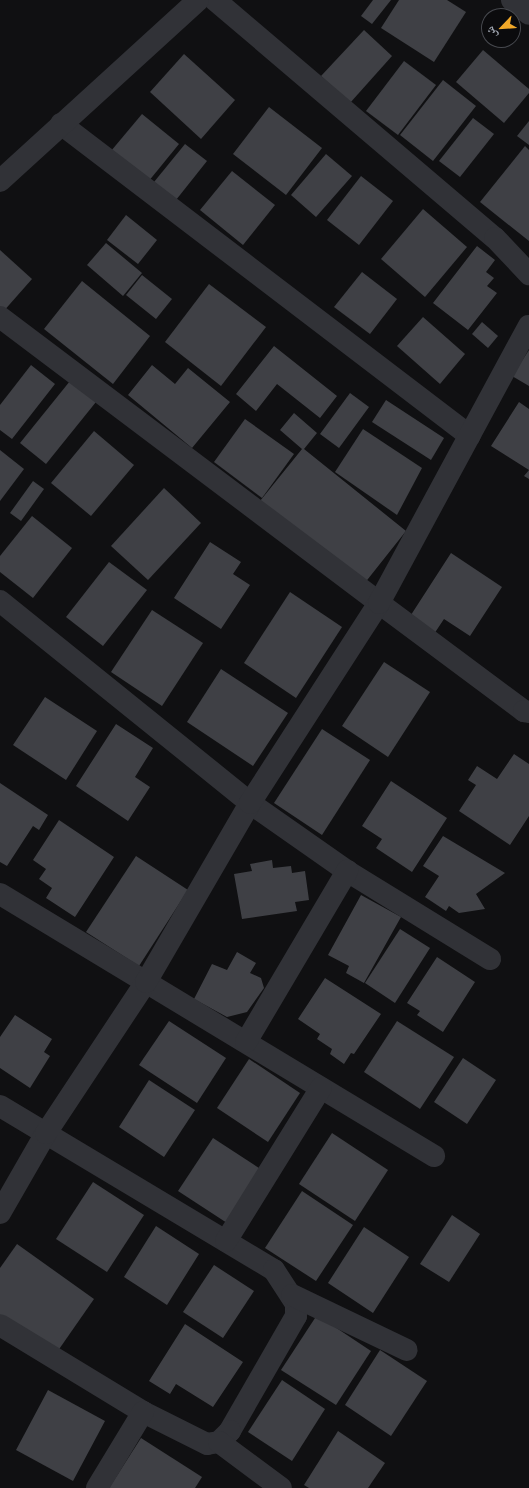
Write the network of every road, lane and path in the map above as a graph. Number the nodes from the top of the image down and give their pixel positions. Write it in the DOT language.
graph roads {
  1 [pos="198,0"];
  2 [pos="215,0"];
  3 [pos="512,0"];
  4 [pos="529,14"];
  5 [pos="61,124"];
  6 [pos="0,181"];
  7 [pos="529,274"];
  8 [pos="0,317"];
  9 [pos="529,326"];
  10 [pos="470,436"];
  11 [pos="0,601"];
  12 [pos="379,603"];
  13 [pos="529,712"];
  14 [pos="250,803"];
  15 [pos="347,871"];
  16 [pos="0,894"];
  17 [pos="490,959"];
  18 [pos="146,982"];
  19 [pos="246,1042"];
  20 [pos="321,1088"];
  21 [pos="0,1106"];
  22 [pos="46,1133"];
  23 [pos="434,1156"];
  24 [pos="0,1213"];
  25 [pos="226,1242"];
  26 [pos="292,1295"];
  27 [pos="0,1325"];
  28 [pos="407,1350"];
  29 [pos="143,1412"];
  30 [pos="219,1442"];
  31 [pos="97,1488"];
  32 [pos="281,1488"];
  1 -- 5 [label="street"];
  2 -- 7 [label="street"];
  3 -- 4 [label="street"];
  5 -- 6 [label="street"];
  5 -- 10 [label="street"];
  8 -- 12 [label="street"];
  9 -- 10 [label="street"];
  10 -- 12 [label="street"];
  11 -- 14 [label="street"];
  12 -- 13 [label="street"];
  12 -- 14 [label="street"];
  14 -- 15 [label="street"];
  14 -- 18 [label="street"];
  15 -- 17 [label="street"];
  15 -- 19 [label="street"];
  16 -- 18 [label="street"];
  18 -- 19 [label="street"];
  18 -- 22 [label="street"];
  19 -- 20 [label="street"];
  20 -- 23 [label="street"];
  20 -- 25 [label="street"];
  21 -- 22 [label="street"];
  22 -- 24 [label="street"];
  22 -- 25 [label="street"];
  25 -- 26 [label="street"];
  26 -- 28 [label="street"];
  26 -- 30 [label="street"];
  27 -- 29 [label="street"];
  29 -- 30 [label="street"];
  29 -- 31 [label="street"];
  30 -- 32 [label="street"];
}
